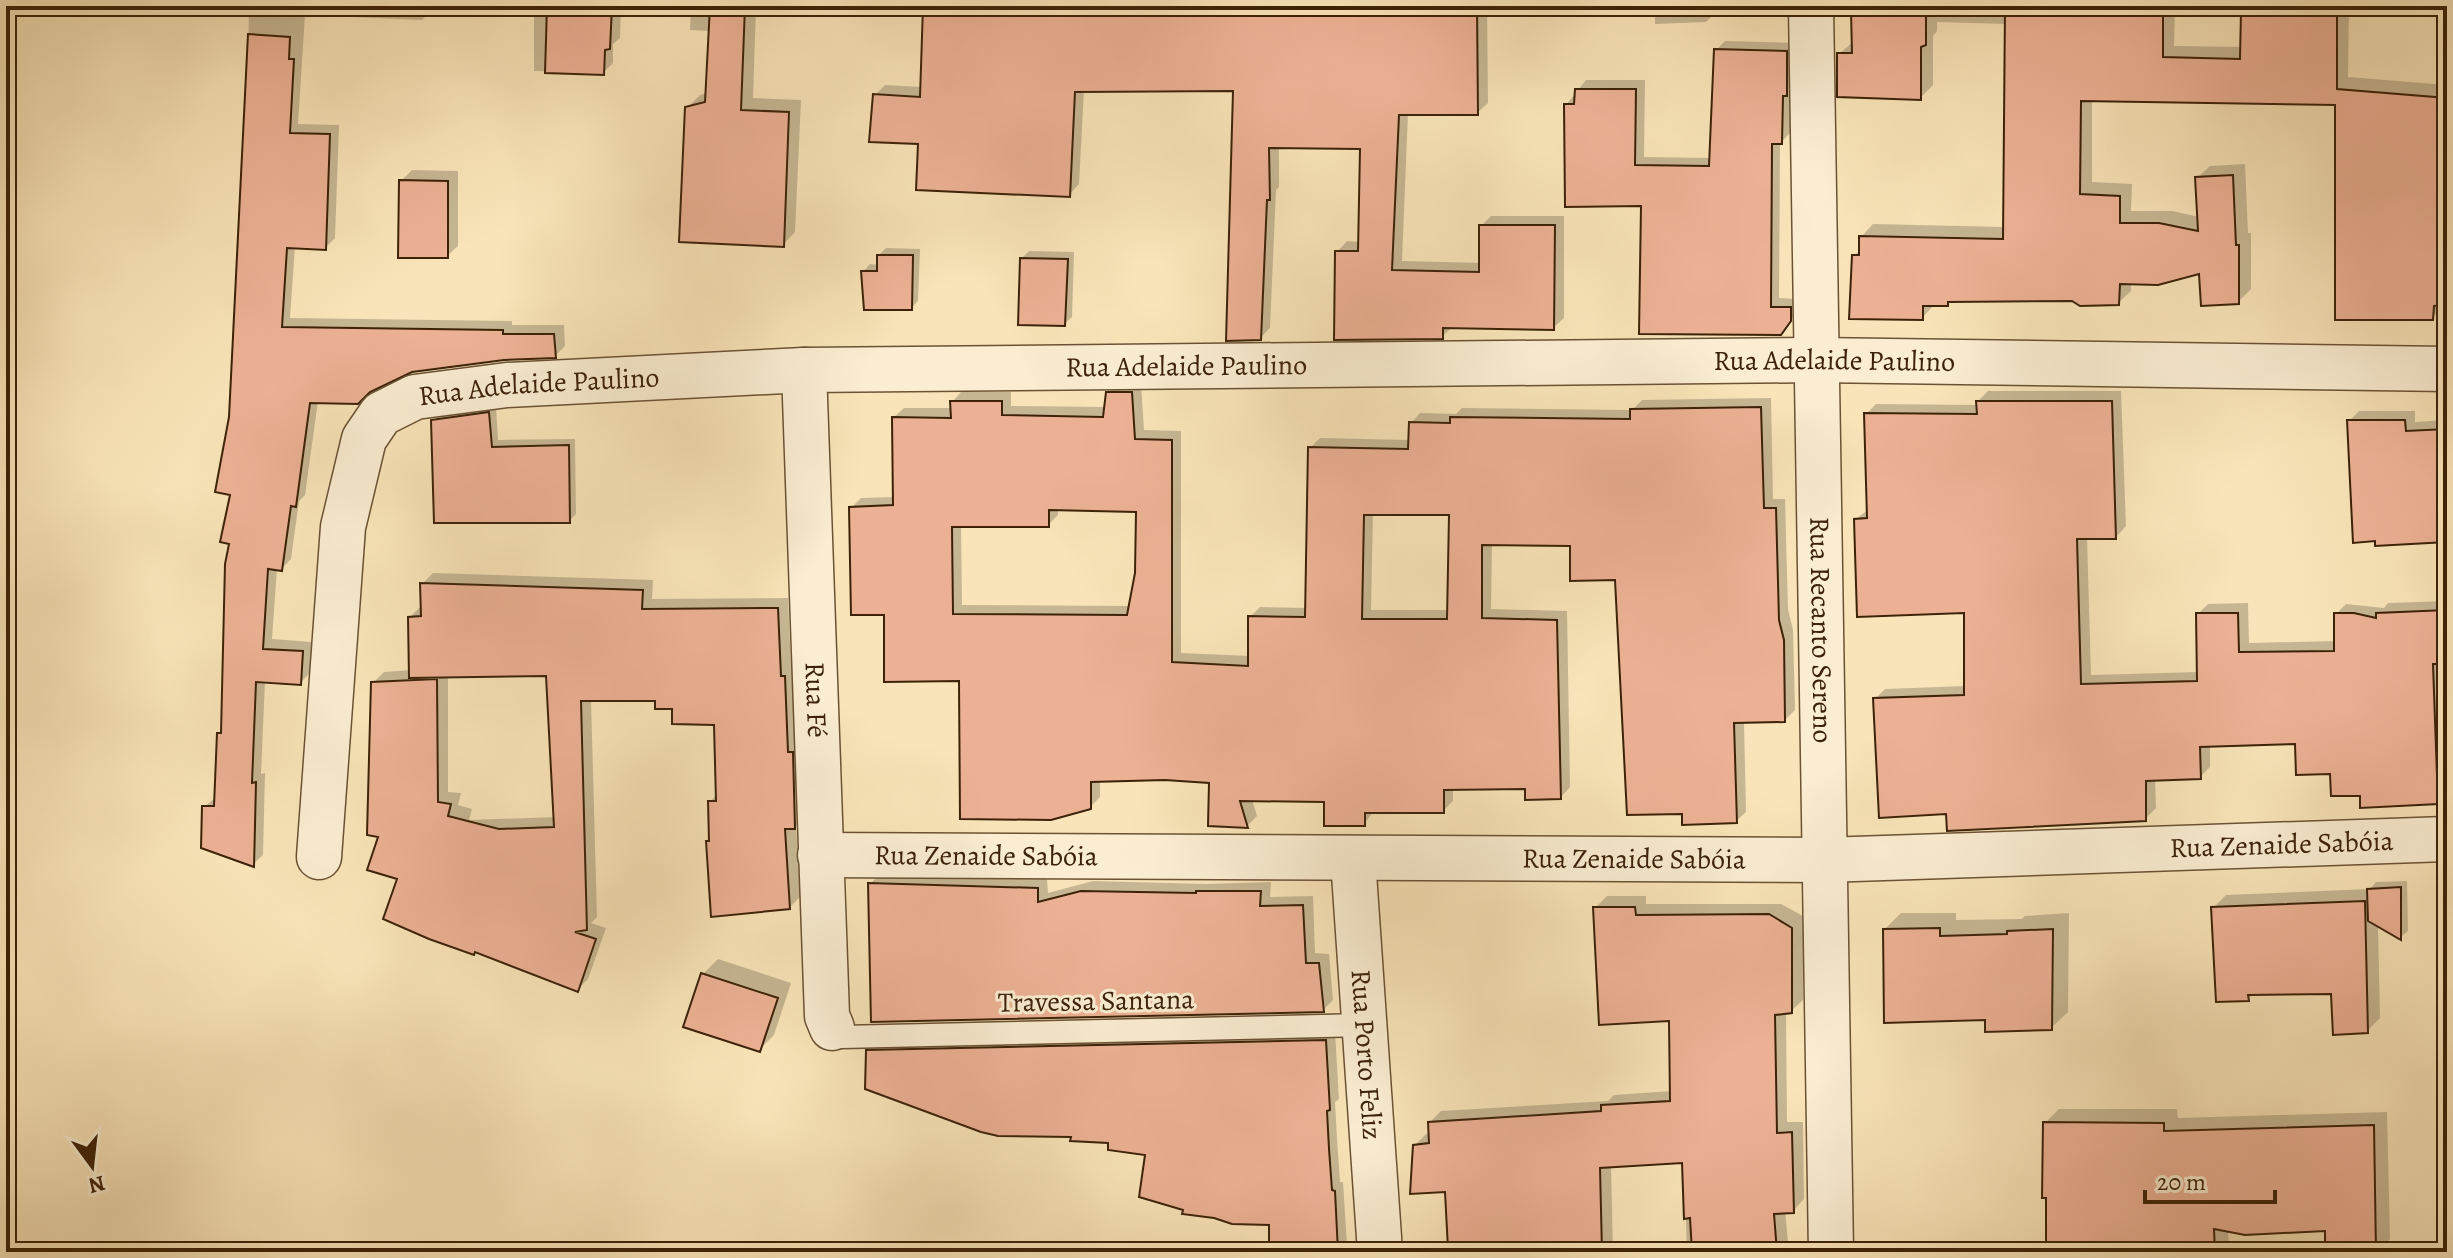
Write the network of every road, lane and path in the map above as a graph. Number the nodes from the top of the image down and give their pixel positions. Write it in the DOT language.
graph roads {
  1 [pos="1811,6"];
  2 [pos="1816,360"];
  3 [pos="2447,369"];
  4 [pos="804,370"];
  5 [pos="2447,839"];
  6 [pos="820,855"];
  7 [pos="319,857"];
  8 [pos="1353,859"];
  9 [pos="1824,860"];
  10 [pos="1365,1025"];
  11 [pos="832,1028"];
  12 [pos="1380,1252"];
  13 [pos="1831,1252"];
  1 -- 2 [label="street, Rua Recanto Sereno"];
  2 -- 3 [label="street, Rua Adelaide Paulino"];
  2 -- 4 [label="street, Rua Adelaide Paulino"];
  2 -- 9 [label="street, Rua Recanto Sereno"];
  4 -- 6 [label="street, Rua Fé"];
  4 -- 7 [label="street, Rua Adelaide Paulino"];
  5 -- 9 [label="street, Rua Zenaide Sabóia"];
  6 -- 8 [label="street, Rua Zenaide Sabóia"];
  6 -- 11 [label="street, Rua Fé"];
  8 -- 9 [label="street, Rua Zenaide Sabóia"];
  8 -- 10 [label="street, Rua Porto Feliz"];
  9 -- 13 [label="street, Rua Recanto Sereno"];
  10 -- 11 [label="lane, Travessa Santana"];
  10 -- 12 [label="street, Rua Porto Feliz"];
}
